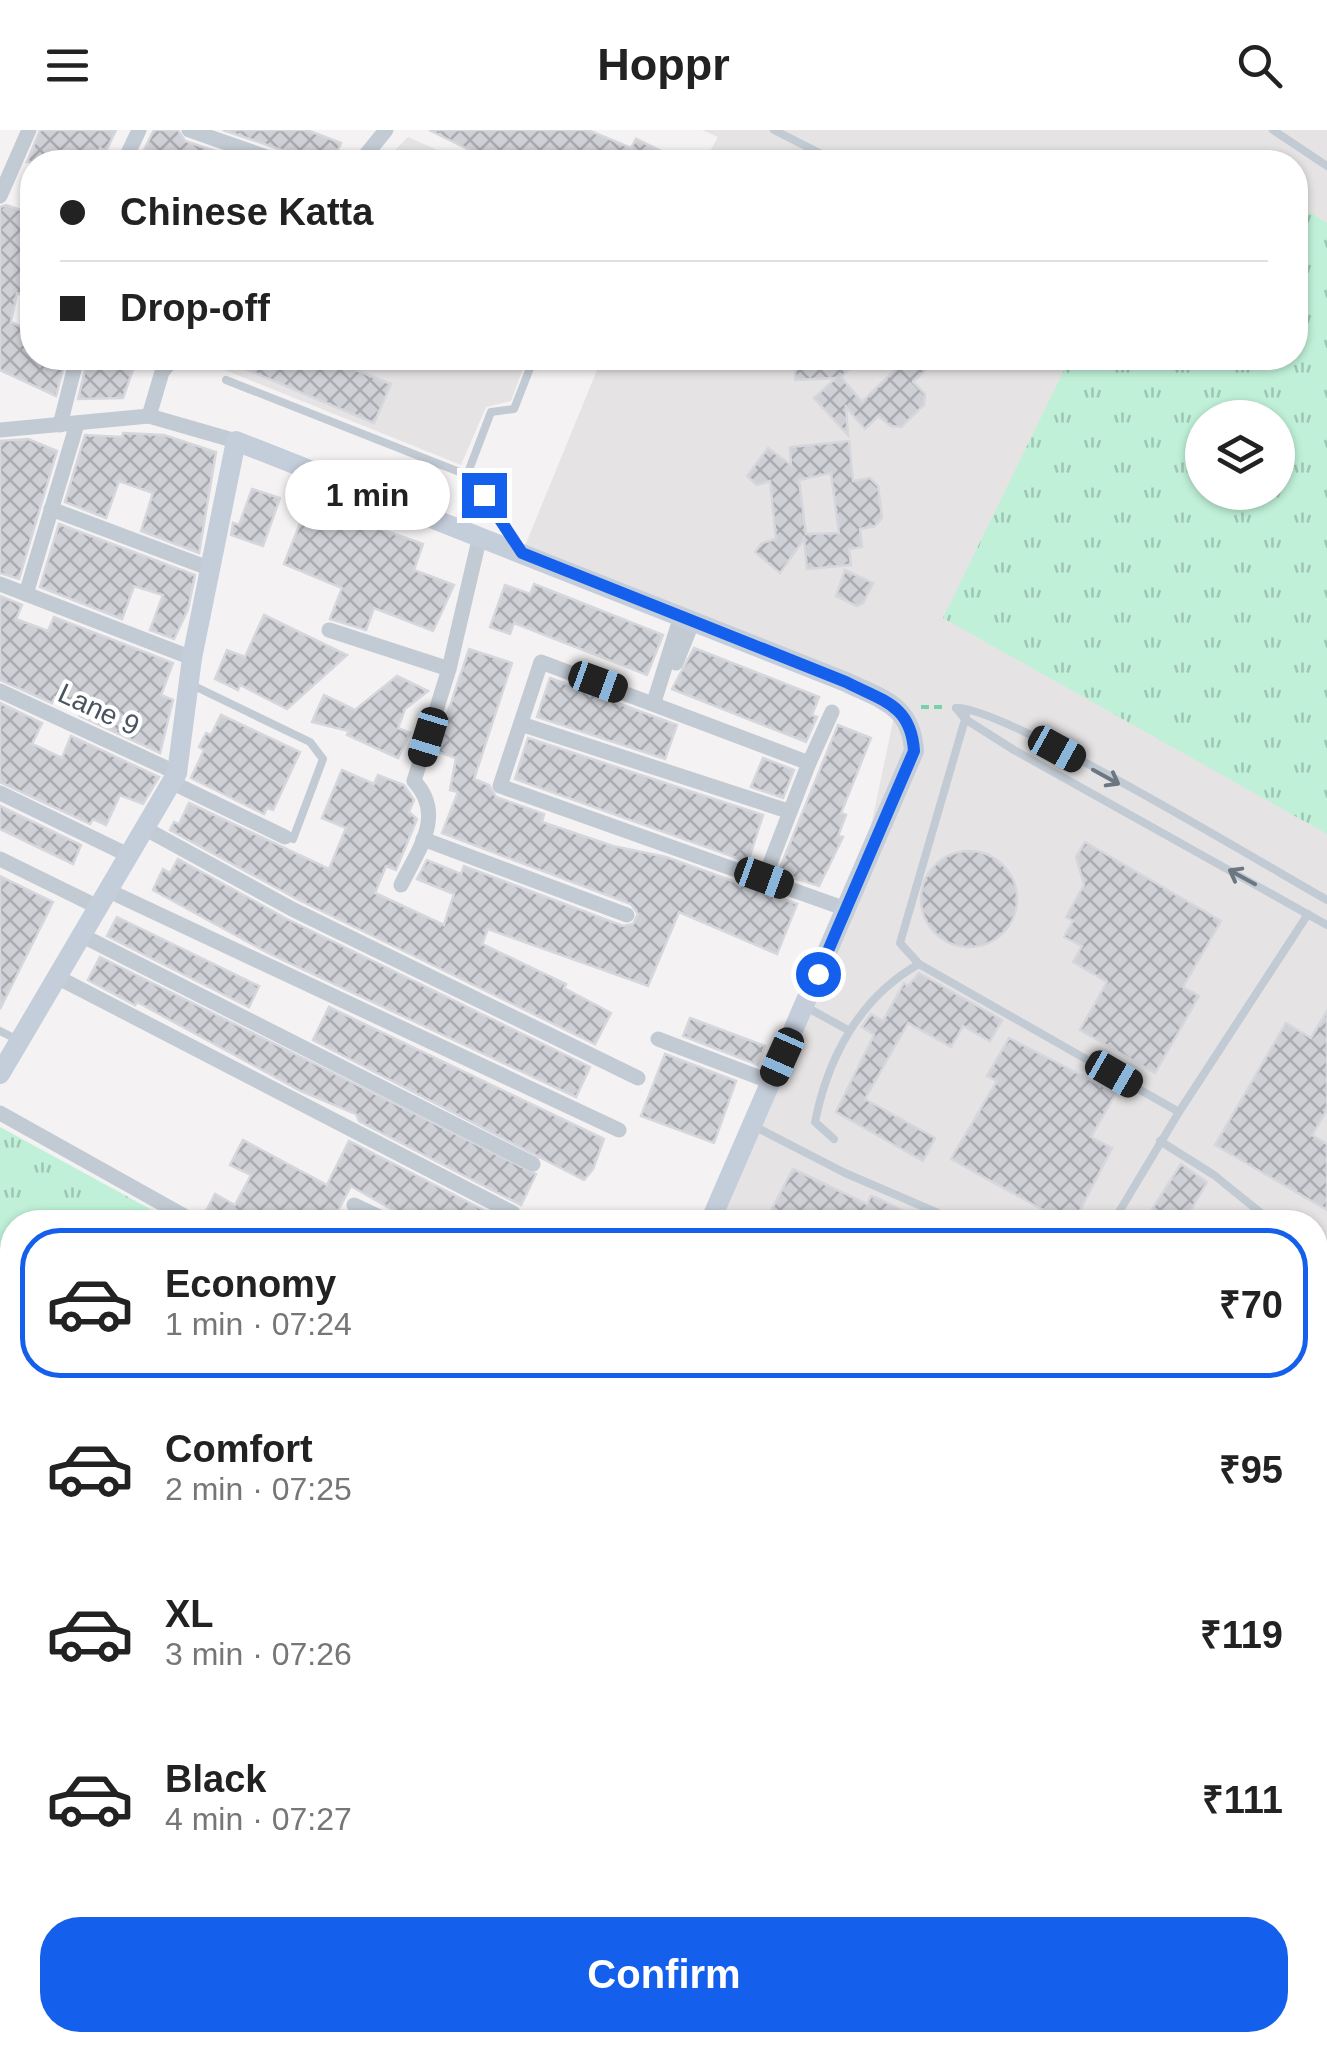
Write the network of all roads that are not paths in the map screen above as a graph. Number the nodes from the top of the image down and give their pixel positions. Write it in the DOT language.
graph roads {
  1 [pos="189,130"];
  2 [pos="386,130"];
  3 [pos="774,130"];
  4 [pos="1273,130"];
  5 [pos="20,150"];
  6 [pos="228,150"];
  7 [pos="370,150"];
  8 [pos="813,150"];
  9 [pos="1303,150"];
  10 [pos="0,196"];
  11 [pos="75,370"];
  12 [pos="159,370"];
  13 [pos="529,370"];
  14 [pos="226,380"];
  15 [pos="149,416"];
  16 [pos="68,425"];
  17 [pos="0,430"];
  18 [pos="236,442"];
  19 [pos="467,474"];
  20 [pos="51,509"];
  21 [pos="479,540"];
  22 [pos="522,553"];
  23 [pos="211,568"];
  24 [pos="0,584"];
  25 [pos="26,594"];
  26 [pos="687,619"];
  27 [pos="329,630"];
  28 [pos="192,658"];
  29 [pos="449,669"];
  30 [pos="190,684"];
  31 [pos="0,691"];
  32 [pos="659,704"];
  33 [pos="970,706"];
  34 [pos="832,712"];
  35 [pos="964,719"];
  36 [pos="521,724"];
  37 [pos="808,764"];
  38 [pos="174,777"];
  39 [pos="0,792"];
  40 [pos="788,811"];
  41 [pos="144,828"];
  42 [pos="289,838"];
  43 [pos="423,839"];
  44 [pos="128,855"];
  45 [pos="0,859"];
  46 [pos="764,878"];
  47 [pos="401,885"];
  48 [pos="102,898"];
  49 [pos="1327,900"];
  50 [pos="846,909"];
  51 [pos="1308,914"];
  52 [pos="627,915"];
  53 [pos="1327,925"];
  54 [pos="82,935"];
  55 [pos="919,964"];
  56 [pos="57,977"];
  57 [pos="804,1006"];
  58 [pos="848,1030"];
  59 [pos="0,1031"];
  60 [pos="20,1040"];
  61 [pos="658,1040"];
  62 [pos="0,1074"];
  63 [pos="638,1078"];
  64 [pos="771,1082"];
  65 [pos="1179,1112"];
  66 [pos="0,1114"];
  67 [pos="752,1125"];
  68 [pos="619,1130"];
  69 [pos="834,1139"];
  70 [pos="1160,1141"];
  71 [pos="533,1164"];
  72 [pos="354,1205"];
  73 [pos="173,1210"];
  74 [pos="365,1210"];
  75 [pos="507,1210"];
  76 [pos="713,1210"];
  77 [pos="931,1210"];
  78 [pos="1121,1210"];
  79 [pos="1255,1210"];
  1 -- 6 [label="street"];
  2 -- 7 [label="street"];
  3 -- 8 [label="lane"];
  4 -- 9 [label="lane"];
  5 -- 10 [label="street"];
  11 -- 16 [label="street"];
  12 -- 15 [label="street"];
  13 -- 19 [label="lane"];
  14 -- 19 [label="lane"];
  15 -- 16 [label="street"];
  15 -- 18 [label="street"];
  16 -- 17 [label="street"];
  16 -- 20 [label="street"];
  18 -- 21 [label="street"];
  18 -- 23 [label="street"];
  19 -- 22 [label="lane"];
  20 -- 23 [label="street"];
  20 -- 25 [label="street"];
  21 -- 22 [label="street"];
  21 -- 29 [label="street"];
  22 -- 26 [label="street"];
  23 -- 28 [label="street"];
  24 -- 25 [label="street"];
  25 -- 28 [label="street"];
  26 -- 32 [label="street"];
  26 -- 50 [label="street"];
  27 -- 29 [label="street"];
  28 -- 30 [label="street"];
  29 -- 43 [label="street"];
  30 -- 38 [label="street"];
  30 -- 42 [label="lane"];
  31 -- 38 [label="street, Lane 9"];
  32 -- 36 [label="street"];
  32 -- 37 [label="street"];
  33 -- 35 [label="lane"];
  33 -- 35 [label="lane"];
  33 -- 49 [label="lane, one-way"];
  34 -- 37 [label="street"];
  51 -- 35 [label="lane, one-way"];
  35 -- 55 [label="lane"];
  36 -- 40 [label="street"];
  36 -- 46 [label="street"];
  37 -- 40 [label="street"];
  38 -- 41 [label="street"];
  38 -- 42 [label="street, Lane 9"];
  39 -- 44 [label="street"];
  40 -- 46 [label="street"];
  41 -- 44 [label="street"];
  41 -- 63 [label="street"];
  43 -- 47 [label="street"];
  43 -- 52 [label="street"];
  44 -- 48 [label="street"];
  45 -- 48 [label="street"];
  46 -- 50 [label="street"];
  48 -- 54 [label="street"];
  48 -- 68 [label="street"];
  50 -- 57 [label="street"];
  51 -- 53 [label="lane"];
  51 -- 65 [label="lane"];
  54 -- 56 [label="street"];
  54 -- 71 [label="street"];
  55 -- 58 [label="lane"];
  55 -- 65 [label="lane"];
  56 -- 60 [label="street"];
  56 -- 75 [label="street"];
  57 -- 58 [label="lane"];
  57 -- 64 [label="street"];
  58 -- 69 [label="lane"];
  59 -- 60 [label="lane"];
  60 -- 62 [label="street"];
  61 -- 64 [label="street"];
  64 -- 67 [label="street"];
  65 -- 70 [label="lane"];
  66 -- 73 [label="street"];
  67 -- 76 [label="street"];
  67 -- 77 [label="lane"];
  70 -- 78 [label="lane"];
  70 -- 79 [label="lane"];
  72 -- 74 [label="street"];
}
